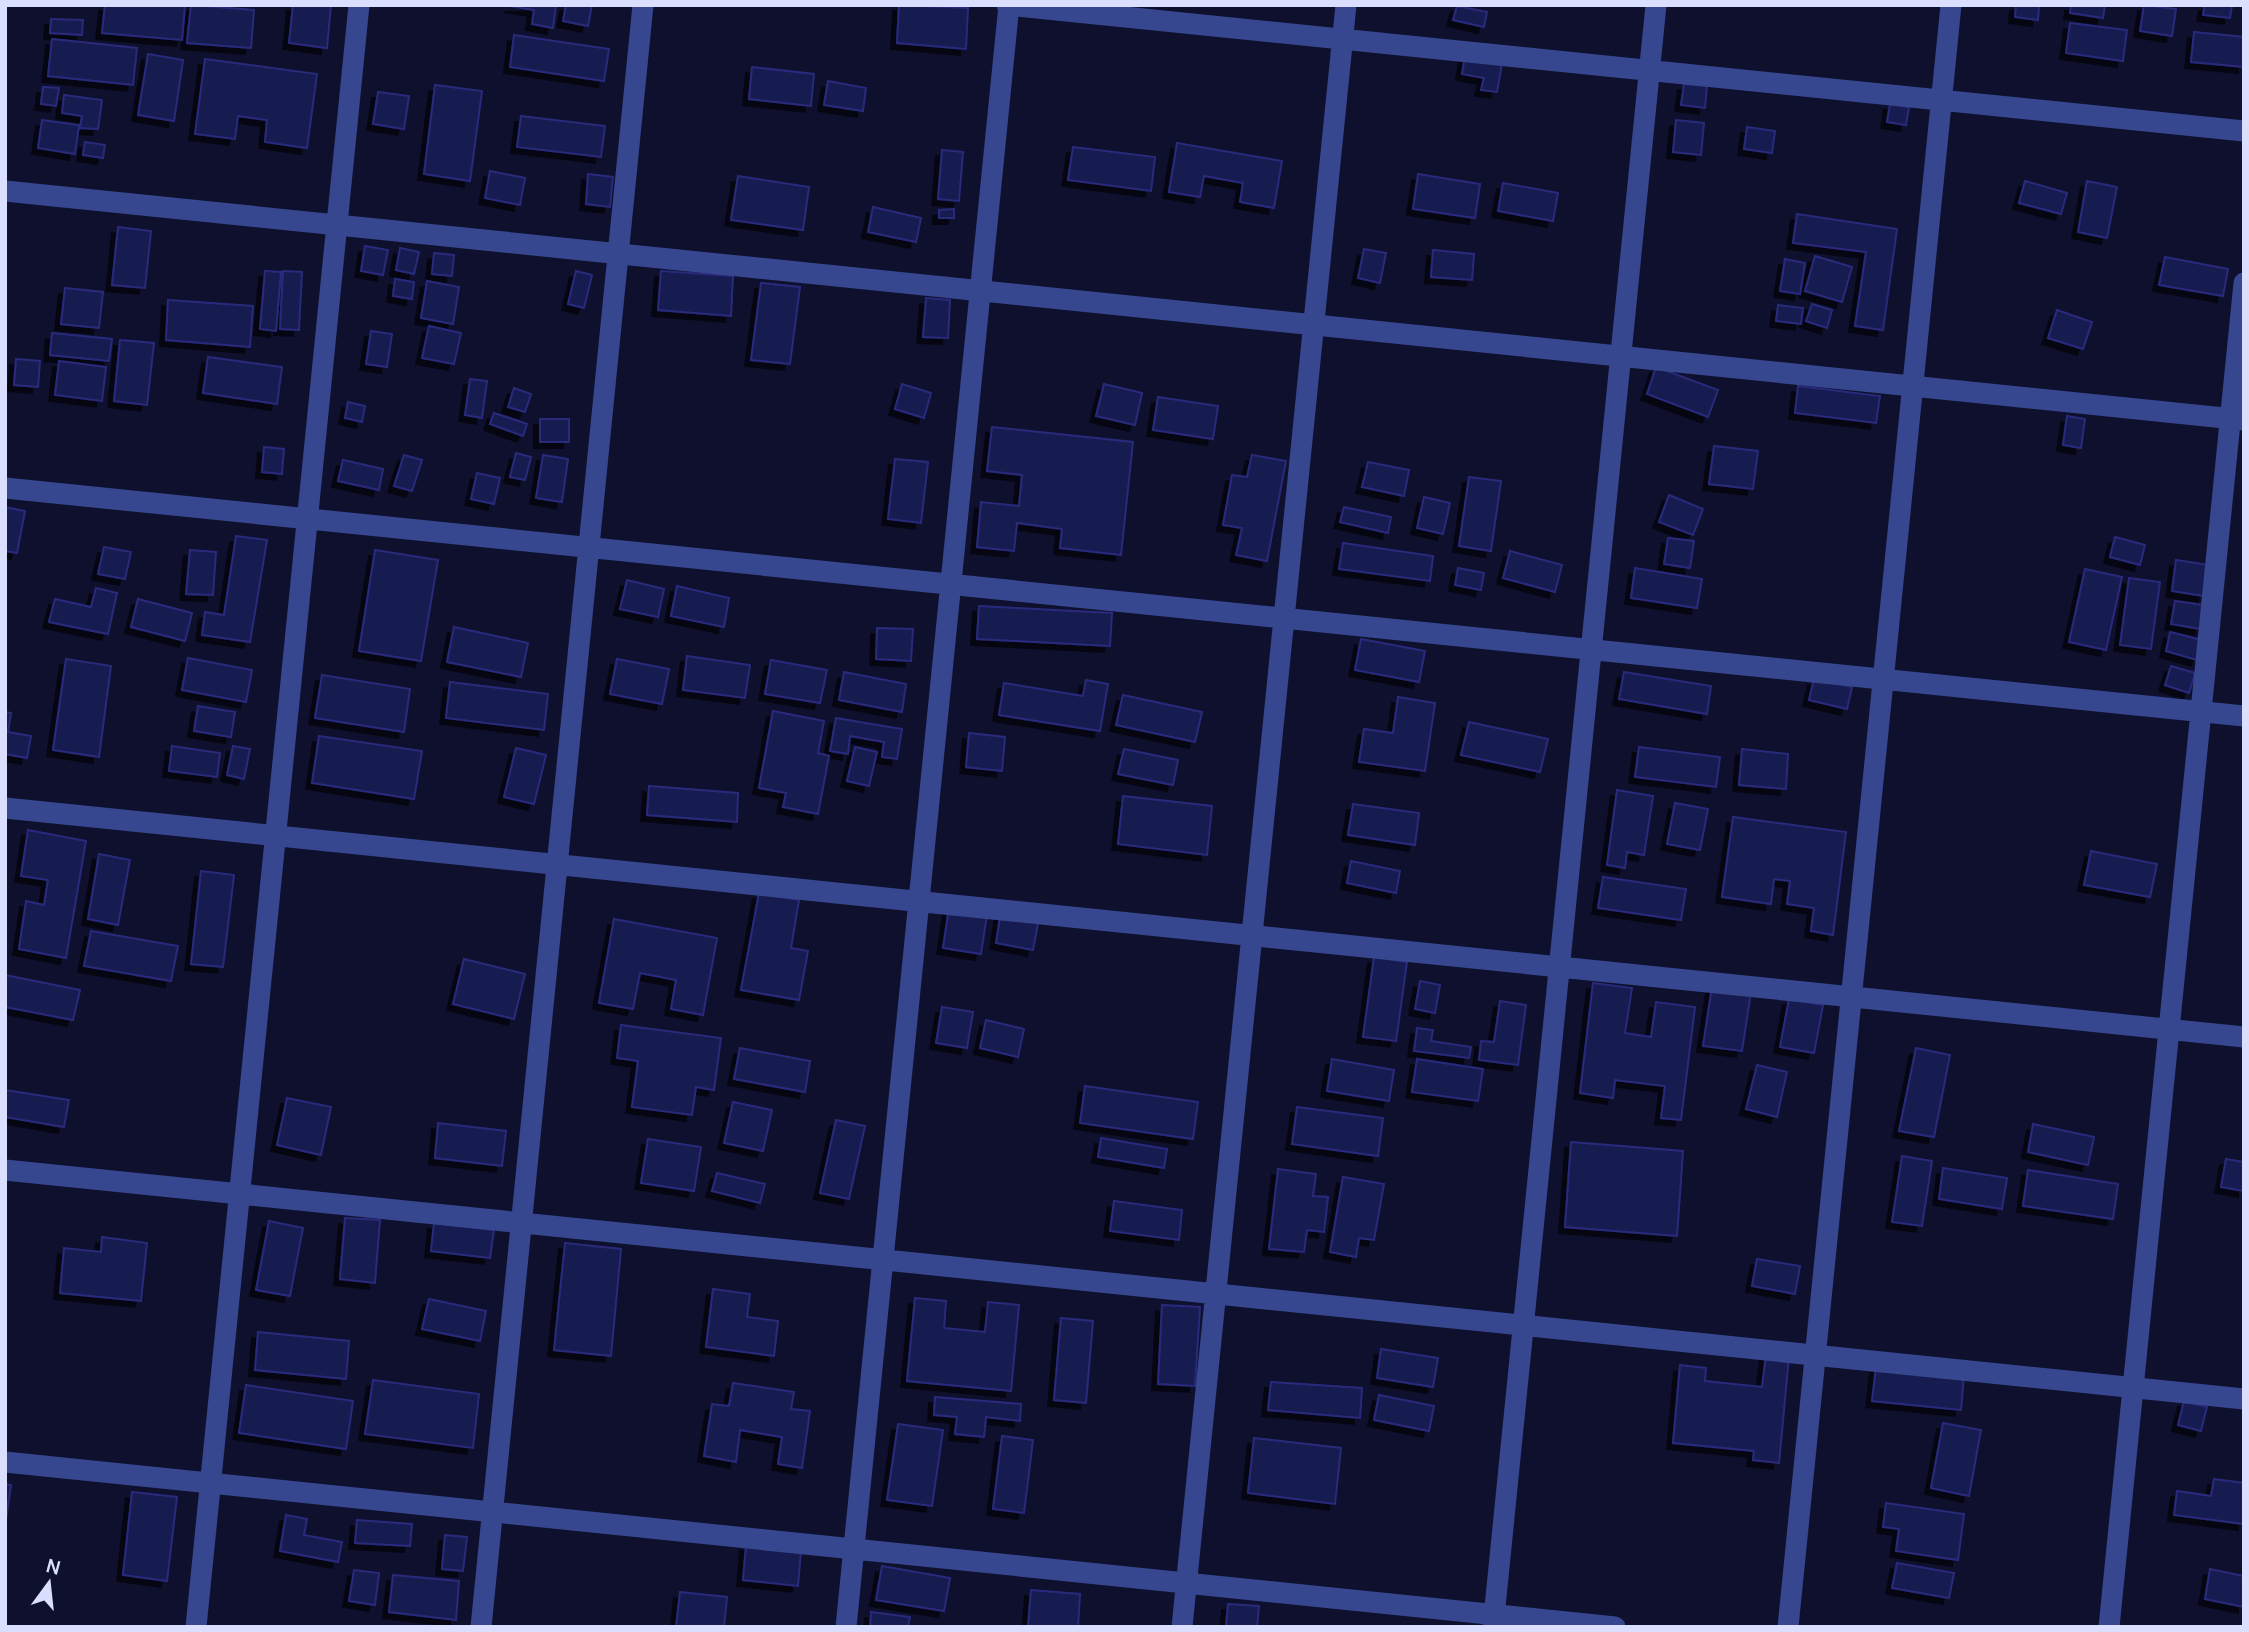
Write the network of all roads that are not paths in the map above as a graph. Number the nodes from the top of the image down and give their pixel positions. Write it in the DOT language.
graph roads {
  1 [pos="359,5"];
  2 [pos="643,5"];
  3 [pos="1008,5"];
  4 [pos="1346,5"];
  5 [pos="1656,5"];
  6 [pos="1951,5"];
  7 [pos="1343,40"];
  8 [pos="1649,71"];
  9 [pos="1942,101"];
  10 [pos="2244,131"];
  11 [pos="5,191"];
  12 [pos="337,225"];
  13 [pos="618,254"];
  14 [pos="2244,284"];
  15 [pos="980,290"];
  16 [pos="1314,325"];
  17 [pos="1620,356"];
  18 [pos="1913,386"];
  19 [pos="2237,419"];
  20 [pos="5,488"];
  21 [pos="307,519"];
  22 [pos="589,547"];
  23 [pos="951,584"];
  24 [pos="1284,618"];
  25 [pos="1591,650"];
  26 [pos="1883,680"];
  27 [pos="2201,712"];
  28 [pos="2244,716"];
  29 [pos="5,808"];
  30 [pos="276,835"];
  31 [pos="557,864"];
  32 [pos="919,902"];
  33 [pos="1252,935"];
  34 [pos="1559,967"];
  35 [pos="1852,997"];
  36 [pos="2169,1029"];
  37 [pos="2244,1037"];
  38 [pos="5,1170"];
  39 [pos="239,1194"];
  40 [pos="521,1222"];
  41 [pos="883,1259"];
  42 [pos="1216,1293"];
  43 [pos="1523,1325"];
  44 [pos="1816,1355"];
  45 [pos="2133,1388"];
  46 [pos="2244,1399"];
  47 [pos="5,1462"];
  48 [pos="211,1483"];
  49 [pos="492,1512"];
  50 [pos="854,1549"];
  51 [pos="1186,1583"];
  52 [pos="1494,1621"];
  53 [pos="196,1627"];
  54 [pos="481,1627"];
  55 [pos="846,1627"];
  56 [pos="1182,1627"];
  57 [pos="1615,1627"];
  58 [pos="1788,1627"];
  59 [pos="2109,1627"];
  1 -- 12 [label="street"];
  2 -- 13 [label="street"];
  3 -- 7 [label="street"];
  3 -- 15 [label="street"];
  4 -- 7 [label="street"];
  5 -- 8 [label="street"];
  6 -- 9 [label="street"];
  7 -- 8 [label="street"];
  7 -- 16 [label="street"];
  8 -- 9 [label="street"];
  8 -- 17 [label="street"];
  9 -- 10 [label="street"];
  9 -- 18 [label="street"];
  11 -- 12 [label="street"];
  12 -- 13 [label="street"];
  12 -- 21 [label="street"];
  13 -- 15 [label="street"];
  13 -- 22 [label="street"];
  14 -- 19 [label="street"];
  15 -- 16 [label="street"];
  15 -- 23 [label="street"];
  16 -- 17 [label="street"];
  16 -- 24 [label="street"];
  17 -- 18 [label="street"];
  17 -- 25 [label="street"];
  18 -- 19 [label="street"];
  18 -- 26 [label="street"];
  19 -- 27 [label="street"];
  20 -- 21 [label="street"];
  21 -- 22 [label="street"];
  21 -- 30 [label="street"];
  22 -- 23 [label="street"];
  22 -- 31 [label="street"];
  23 -- 24 [label="street"];
  23 -- 32 [label="street"];
  24 -- 25 [label="street"];
  24 -- 33 [label="street"];
  25 -- 26 [label="street"];
  25 -- 34 [label="street"];
  26 -- 27 [label="street"];
  26 -- 35 [label="street"];
  27 -- 28 [label="street"];
  27 -- 36 [label="street"];
  29 -- 30 [label="street"];
  30 -- 31 [label="street"];
  30 -- 39 [label="street"];
  31 -- 32 [label="street"];
  31 -- 40 [label="street"];
  32 -- 33 [label="street"];
  32 -- 41 [label="street"];
  33 -- 34 [label="street"];
  33 -- 42 [label="street"];
  34 -- 35 [label="street"];
  34 -- 43 [label="street"];
  35 -- 36 [label="street"];
  35 -- 44 [label="street"];
  36 -- 37 [label="street"];
  36 -- 45 [label="street"];
  38 -- 39 [label="street"];
  39 -- 40 [label="street"];
  39 -- 48 [label="street"];
  40 -- 41 [label="street"];
  40 -- 49 [label="street"];
  41 -- 42 [label="street"];
  41 -- 50 [label="street"];
  42 -- 43 [label="street"];
  42 -- 51 [label="street"];
  43 -- 44 [label="street"];
  43 -- 52 [label="street"];
  44 -- 45 [label="street"];
  44 -- 58 [label="street"];
  45 -- 46 [label="street"];
  45 -- 59 [label="street"];
  47 -- 48 [label="street"];
  48 -- 49 [label="street"];
  48 -- 53 [label="street"];
  49 -- 50 [label="street"];
  49 -- 54 [label="street"];
  50 -- 51 [label="street"];
  50 -- 55 [label="street"];
  51 -- 52 [label="street"];
  51 -- 56 [label="street"];
  52 -- 57 [label="street"];
}
